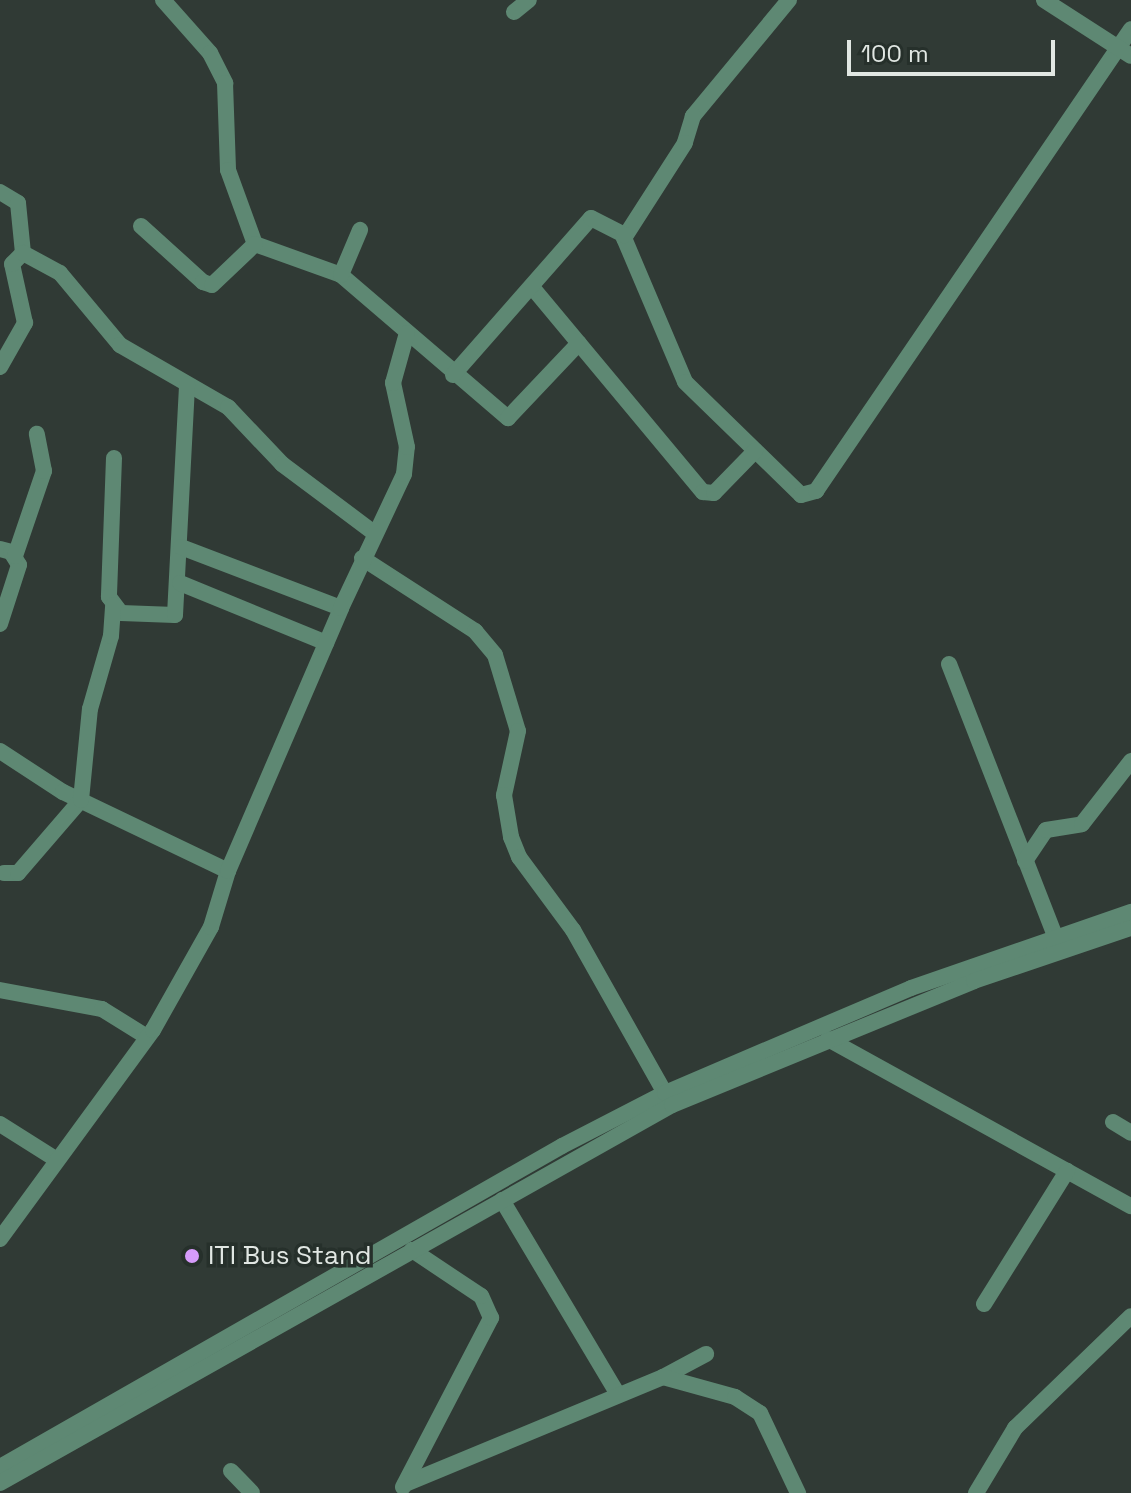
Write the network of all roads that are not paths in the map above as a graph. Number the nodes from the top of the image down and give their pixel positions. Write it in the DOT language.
graph roads {
  1 [pos="163,0"];
  2 [pos="529,0"];
  3 [pos="789,0"];
  4 [pos="1044,0"];
  5 [pos="514,12"];
  6 [pos="1131,29"];
  7 [pos="1125,52"];
  8 [pos="0,192"];
  9 [pos="141,226"];
  10 [pos="360,230"];
  11 [pos="625,235"];
  12 [pos="255,244"];
  13 [pos="23,253"];
  14 [pos="341,275"];
  15 [pos="532,287"];
  16 [pos="407,333"];
  17 [pos="579,343"];
  18 [pos="5,348"];
  19 [pos="0,367"];
  20 [pos="453,375"];
  21 [pos="187,384"];
  22 [pos="37,434"];
  23 [pos="755,451"];
  24 [pos="114,458"];
  25 [pos="373,532"];
  26 [pos="181,547"];
  27 [pos="8,552"];
  28 [pos="362,558"];
  29 [pos="180,583"];
  30 [pos="113,605"];
  31 [pos="341,608"];
  32 [pos="0,624"];
  33 [pos="326,643"];
  34 [pos="949,664"];
  35 [pos="0,751"];
  36 [pos="1131,761"];
  37 [pos="81,800"];
  38 [pos="1025,861"];
  39 [pos="228,871"];
  40 [pos="1,872"];
  41 [pos="1131,912"];
  42 [pos="1131,928"];
  43 [pos="1056,939"];
  44 [pos="0,990"];
  45 [pos="147,1037"];
  46 [pos="828,1039"];
  47 [pos="665,1093"];
  48 [pos="1113,1122"];
  49 [pos="0,1124"];
  50 [pos="1131,1133"];
  51 [pos="57,1160"];
  52 [pos="1067,1171"];
  53 [pos="502,1200"];
  54 [pos="1131,1206"];
  55 [pos="0,1239"];
  56 [pos="412,1250"];
  57 [pos="984,1304"];
  58 [pos="1131,1316"];
  59 [pos="706,1354"];
  60 [pos="663,1377"];
  61 [pos="169,1378"];
  62 [pos="617,1393"];
  63 [pos="130,1400"];
  64 [pos="0,1467"];
  65 [pos="231,1471"];
  66 [pos="0,1483"];
  67 [pos="402,1488"];
  68 [pos="252,1493"];
  69 [pos="798,1493"];
  70 [pos="976,1493"];
  1 -- 12 [label="street"];
  2 -- 5 [label="street"];
  3 -- 11 [label="street"];
  4 -- 7 [label="street"];
  6 -- 7 [label="street"];
  7 -- 23 [label="street"];
  8 -- 13 [label="street"];
  9 -- 12 [label="street"];
  10 -- 14 [label="street"];
  11 -- 15 [label="street"];
  11 -- 23 [label="street"];
  12 -- 14 [label="street"];
  13 -- 18 [label="street"];
  13 -- 21 [label="street"];
  14 -- 16 [label="street"];
  15 -- 17 [label="street"];
  15 -- 20 [label="street"];
  16 -- 20 [label="street"];
  16 -- 25 [label="street"];
  17 -- 20 [label="street"];
  17 -- 23 [label="street"];
  18 -- 19 [label="street"];
  21 -- 25 [label="street"];
  21 -- 26 [label="street"];
  22 -- 27 [label="street"];
  24 -- 30 [label="street"];
  25 -- 28 [label="street"];
  26 -- 29 [label="street"];
  26 -- 31 [label="street"];
  27 -- 32 [label="street"];
  28 -- 31 [label="street"];
  28 -- 47 [label="street"];
  29 -- 30 [label="street"];
  29 -- 33 [label="street"];
  30 -- 37 [label="street"];
  31 -- 33 [label="street"];
  33 -- 39 [label="street"];
  34 -- 38 [label="street"];
  35 -- 37 [label="street"];
  36 -- 38 [label="street"];
  37 -- 39 [label="street"];
  37 -- 40 [label="street"];
  38 -- 43 [label="street"];
  39 -- 45 [label="street"];
  41 -- 43 [label="street"];
  42 -- 46 [label="street"];
  43 -- 47 [label="street"];
  44 -- 45 [label="street"];
  45 -- 51 [label="street"];
  46 -- 52 [label="street"];
  46 -- 53 [label="street"];
  47 -- 61 [label="street"];
  48 -- 50 [label="street"];
  49 -- 51 [label="street"];
  51 -- 55 [label="street"];
  52 -- 54 [label="street"];
  52 -- 57 [label="street"];
  53 -- 56 [label="street"];
  53 -- 62 [label="street"];
  56 -- 61 [label="street"];
  56 -- 67 [label="street"];
  58 -- 70 [label="street"];
  59 -- 60 [label="street"];
  60 -- 62 [label="street"];
  60 -- 69 [label="street"];
  61 -- 63 [label="street"];
  62 -- 67 [label="street"];
  63 -- 64 [label="street"];
  63 -- 66 [label="street"];
  65 -- 68 [label="street"];
}
